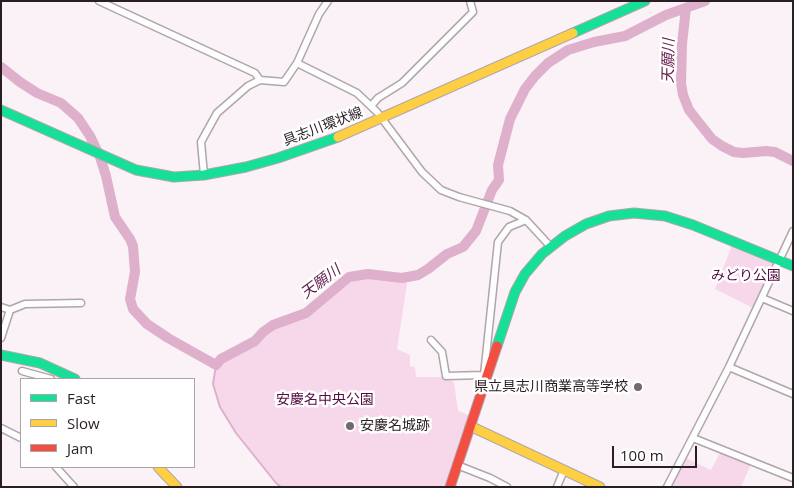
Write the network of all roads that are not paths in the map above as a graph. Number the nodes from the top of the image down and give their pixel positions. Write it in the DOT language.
graph roads {
  1 [pos="99,1"];
  2 [pos="328,1"];
  3 [pos="470,1"];
  4 [pos="645,1"];
  5 [pos="297,63"];
  6 [pos="260,80"];
  7 [pos="371,106"];
  8 [pos="1,110"];
  9 [pos="382,119"];
  10 [pos="204,176"];
  11 [pos="526,220"];
  12 [pos="793,231"];
  13 [pos="550,246"];
  14 [pos="780,261"];
  15 [pos="793,266"];
  16 [pos="762,298"];
  17 [pos="80,302"];
  18 [pos="1,307"];
  19 [pos="10,310"];
  20 [pos="793,311"];
  21 [pos="1,338"];
  22 [pos="431,340"];
  23 [pos="1,355"];
  24 [pos="729,367"];
  25 [pos="22,371"];
  26 [pos="485,376"];
  27 [pos="47,378"];
  28 [pos="73,378"];
  29 [pos="793,394"];
  30 [pos="470,426"];
  31 [pos="1,428"];
  32 [pos="20,438"];
  33 [pos="693,438"];
  34 [pos="457,465"];
  35 [pos="57,468"];
  36 [pos="159,468"];
  37 [pos="564,470"];
  38 [pos="793,478"];
  39 [pos="74,487"];
  40 [pos="177,487"];
  41 [pos="450,487"];
  42 [pos="507,487"];
  43 [pos="557,487"];
  44 [pos="600,487"];
  45 [pos="667,487"];
  1 -- 6 [label="street"];
  2 -- 5 [label="street"];
  3 -- 7 [label="street"];
  4 -- 9 [label="main road, 具志川環状線"];
  5 -- 6 [label="street"];
  5 -- 7 [label="street"];
  6 -- 10 [label="street"];
  7 -- 9 [label="street"];
  8 -- 10 [label="main road, 具志川環状線"];
  9 -- 10 [label="main road, 具志川環状線"];
  9 -- 11 [label="street"];
  11 -- 13 [label="street"];
  11 -- 26 [label="street"];
  12 -- 14 [label="street"];
  13 -- 14 [label="main road"];
  13 -- 26 [label="main road"];
  14 -- 15 [label="main road"];
  14 -- 16 [label="street"];
  16 -- 20 [label="street"];
  16 -- 24 [label="street"];
  17 -- 19 [label="street"];
  18 -- 19 [label="street"];
  19 -- 21 [label="street"];
  22 -- 26 [label="street"];
  23 -- 28 [label="main road"];
  24 -- 29 [label="street"];
  24 -- 33 [label="street"];
  25 -- 27 [label="street"];
  26 -- 30 [label="main road"];
  30 -- 34 [label="main road"];
  30 -- 37 [label="main road"];
  31 -- 32 [label="street"];
  33 -- 38 [label="street"];
  33 -- 45 [label="street"];
  34 -- 41 [label="main road"];
  34 -- 42 [label="street"];
  35 -- 39 [label="street"];
  36 -- 40 [label="main road"];
  37 -- 43 [label="street"];
  37 -- 44 [label="main road"];
}
